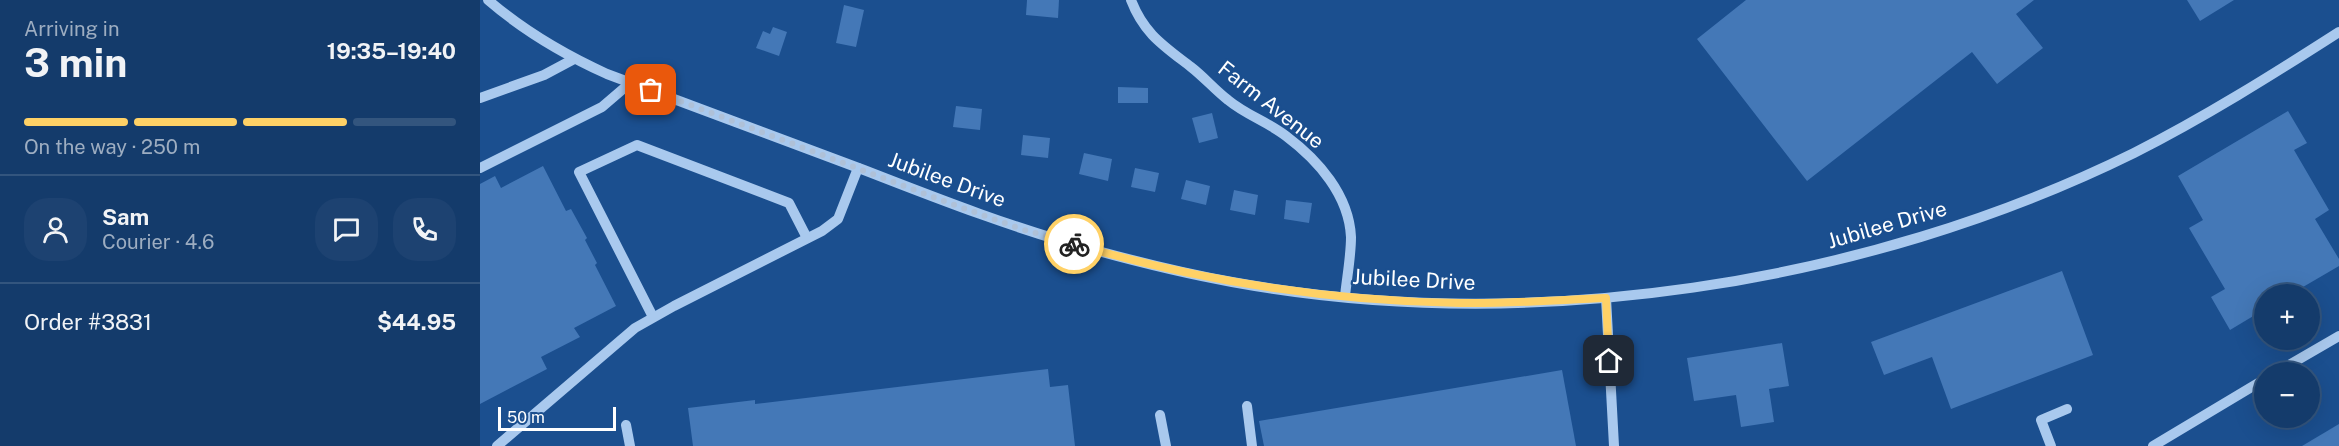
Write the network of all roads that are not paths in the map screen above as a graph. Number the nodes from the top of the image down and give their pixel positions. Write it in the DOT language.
graph roads {
  1 [pos="488,0"];
  2 [pos="1131,0"];
  3 [pos="2339,32"];
  4 [pos="574,59"];
  5 [pos="630,82"];
  6 [pos="480,98"];
  7 [pos="480,168"];
  8 [pos="858,168"];
  9 [pos="807,238"];
  10 [pos="1345,296"];
  11 [pos="1606,298"];
  12 [pos="653,318"];
  13 [pos="2339,336"];
  14 [pos="2294,362"];
  15 [pos="2254,386"];
  16 [pos="1247,406"];
  17 [pos="2067,409"];
  18 [pos="1160,415"];
  19 [pos="626,425"];
  20 [pos="497,446"];
  21 [pos="630,446"];
  22 [pos="1166,446"];
  23 [pos="1252,446"];
  24 [pos="1614,446"];
  25 [pos="2050,446"];
  26 [pos="2153,446"];
  1 -- 4 [label="street, Jubilee Drive"];
  2 -- 10 [label="street, Farm Avenue"];
  3 -- 11 [label="street, Jubilee Drive"];
  4 -- 5 [label="street, Jubilee Drive"];
  4 -- 6 [label="street"];
  5 -- 7 [label="street"];
  5 -- 8 [label="street, Jubilee Drive"];
  8 -- 9 [label="street"];
  8 -- 10 [label="street, Jubilee Drive"];
  9 -- 12 [label="street"];
  9 -- 12 [label="street"];
  10 -- 11 [label="street, Jubilee Drive"];
  11 -- 24 [label="street"];
  12 -- 20 [label="street"];
  13 -- 14 [label="street"];
  15 -- 26 [label="street"];
  16 -- 23 [label="street"];
  17 -- 25 [label="street"];
  18 -- 22 [label="street"];
  19 -- 21 [label="street"];
}
